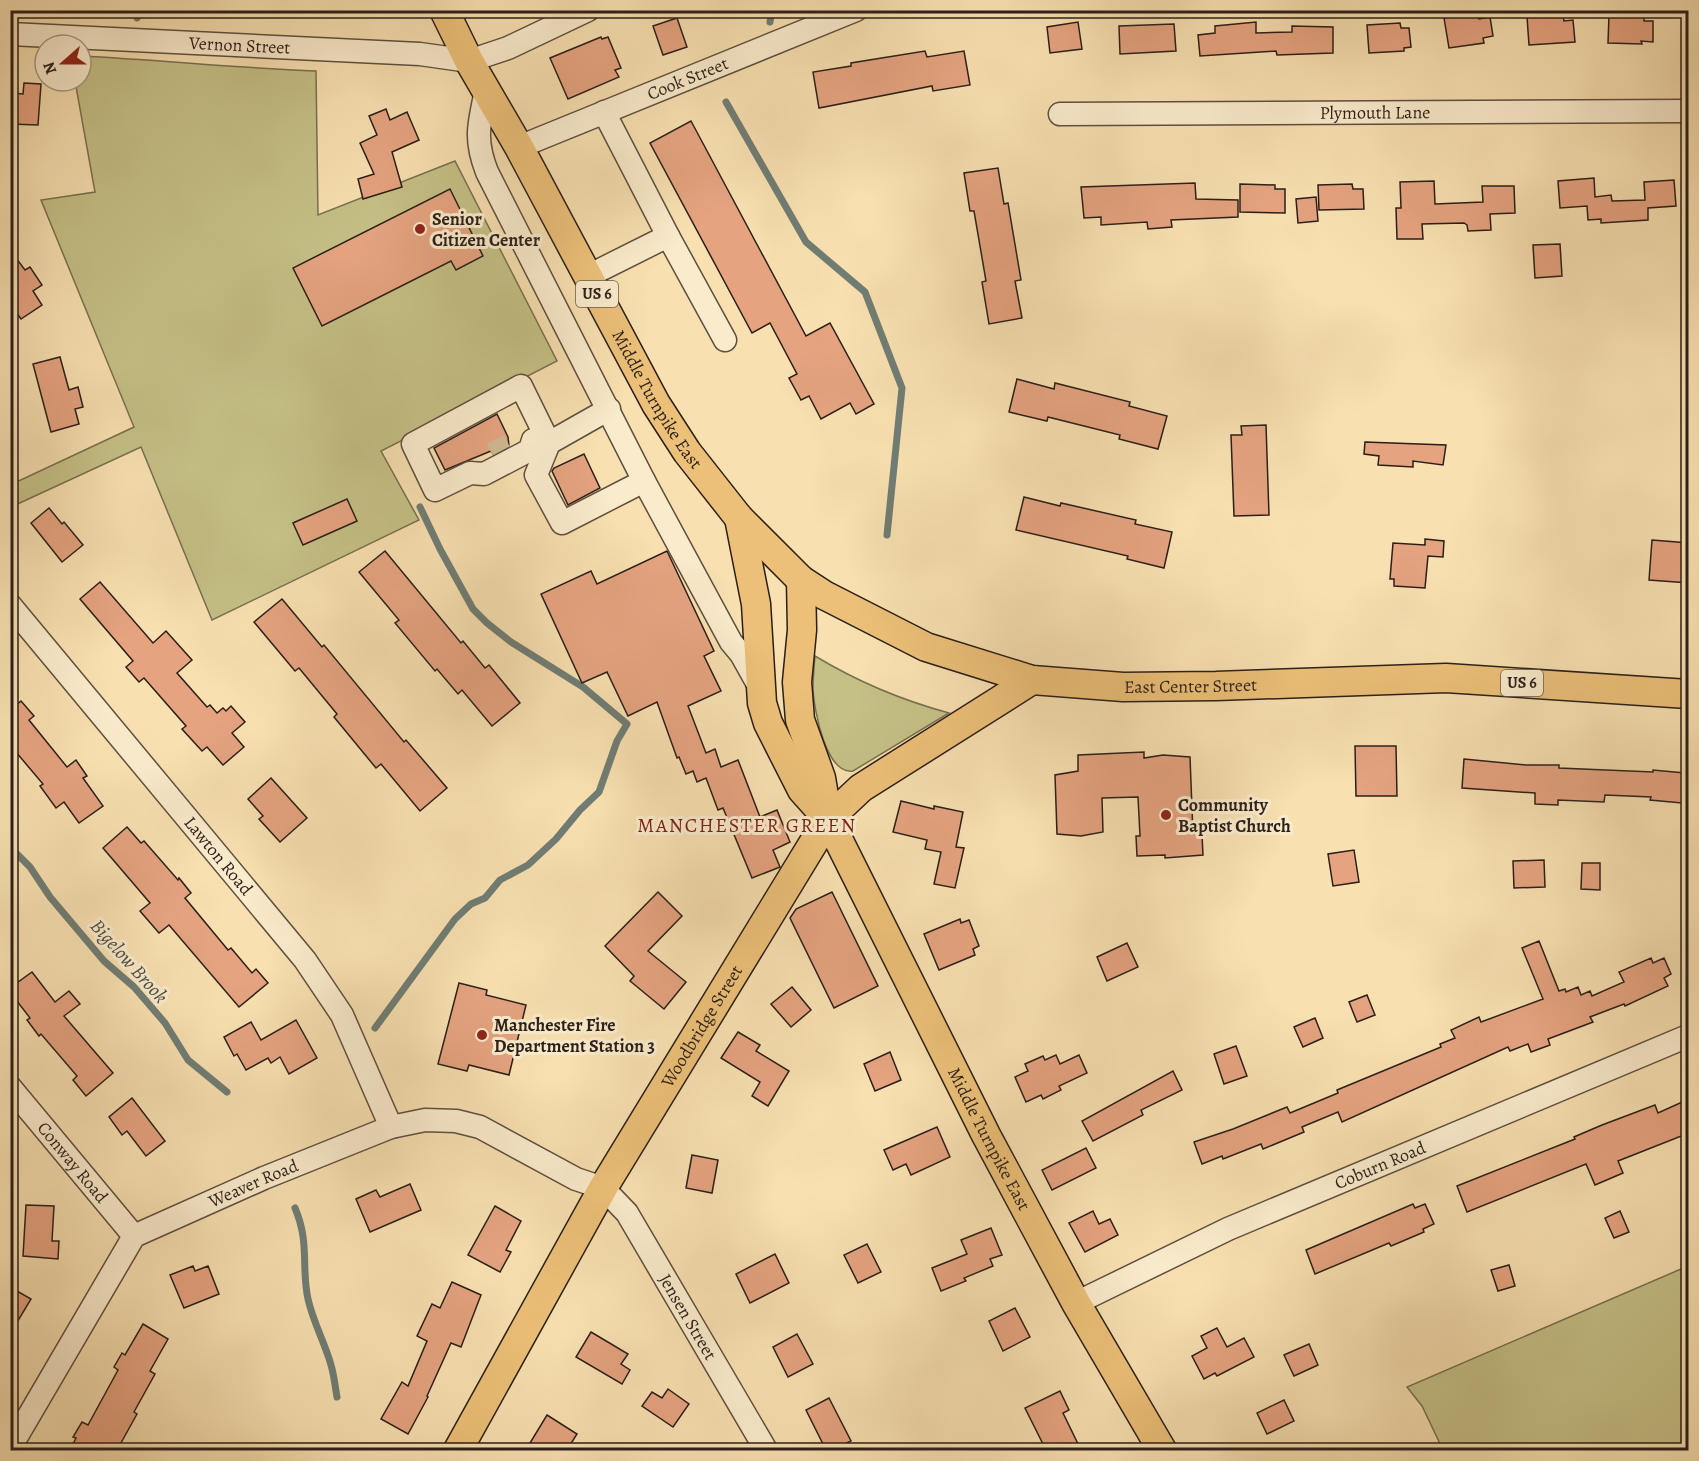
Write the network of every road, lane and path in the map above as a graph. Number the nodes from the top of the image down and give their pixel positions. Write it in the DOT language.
graph roads {
  1 [pos="444,10"];
  2 [pos="588,10"];
  3 [pos="856,10"];
  4 [pos="10,34"];
  5 [pos="469,61"];
  6 [pos="486,91"];
  7 [pos="1689,111"];
  8 [pos="604,112"];
  9 [pos="1060,114"];
  10 [pos="519,147"];
  11 [pos="668,236"];
  12 [pos="588,276"];
  13 [pos="725,340"];
  14 [pos="609,410"];
  15 [pos="542,439"];
  16 [pos="470,472"];
  17 [pos="644,481"];
  18 [pos="739,518"];
  19 [pos="801,580"];
  20 [pos="10,605"];
  21 [pos="1032,680"];
  22 [pos="760,689"];
  23 [pos="1689,694"];
  24 [pos="828,819"];
  25 [pos="1689,1036"];
  26 [pos="10,1087"];
  27 [pos="391,1127"];
  28 [pos="603,1188"];
  29 [pos="134,1236"];
  30 [pos="1076,1303"];
  31 [pos="10,1448"];
  32 [pos="458,1450"];
  33 [pos="766,1450"];
  34 [pos="1162,1450"];
  1 -- 5 [label="main road, Middle Turnpike East / US 6"];
  2 -- 5 [label="street"];
  3 -- 8 [label="street, Cook Street"];
  4 -- 5 [label="street, Vernon Street"];
  5 -- 6 [label="main road, Middle Turnpike East / US 6"];
  6 -- 10 [label="main road, Middle Turnpike East / US 6"];
  6 -- 14 [label="street, Middle Turnpike East"];
  7 -- 9 [label="street, Plymouth Lane"];
  8 -- 10 [label="street, Cook Street"];
  8 -- 11 [label="street"];
  10 -- 12 [label="main road, Middle Turnpike East / US 6"];
  11 -- 12 [label="street"];
  11 -- 13 [label="street"];
  12 -- 18 [label="main road, Middle Turnpike East / US 6"];
  14 -- 15 [label="street"];
  14 -- 17 [label="street, Middle Turnpike East"];
  15 -- 16 [label="street"];
  15 -- 16 [label="street"];
  15 -- 16 [label="street"];
  15 -- 17 [label="street"];
  17 -- 22 [label="street, Middle Turnpike East"];
  18 -- 19 [label="main road, East Center Street / US 6"];
  18 -- 22 [label="main road, Middle Turnpike East"];
  19 -- 21 [label="main road, East Center Street / US 6"];
  19 -- 24 [label="main road, Middle Turnpike East"];
  20 -- 27 [label="street, Lawton Road"];
  21 -- 23 [label="main road, East Center Street / US 6"];
  21 -- 24 [label="main road, Woodbridge Street"];
  22 -- 24 [label="main road, Middle Turnpike East"];
  24 -- 28 [label="main road, Woodbridge Street"];
  24 -- 30 [label="main road, Middle Turnpike East"];
  25 -- 30 [label="street, Coburn Road"];
  26 -- 29 [label="street, Conway Road"];
  27 -- 28 [label="street, Weaver Road"];
  27 -- 29 [label="street, Weaver Road"];
  28 -- 32 [label="main road, Woodbridge Street"];
  28 -- 33 [label="street, Jensen Street"];
  29 -- 31 [label="street"];
  30 -- 34 [label="main road, Middle Turnpike East"];
}
